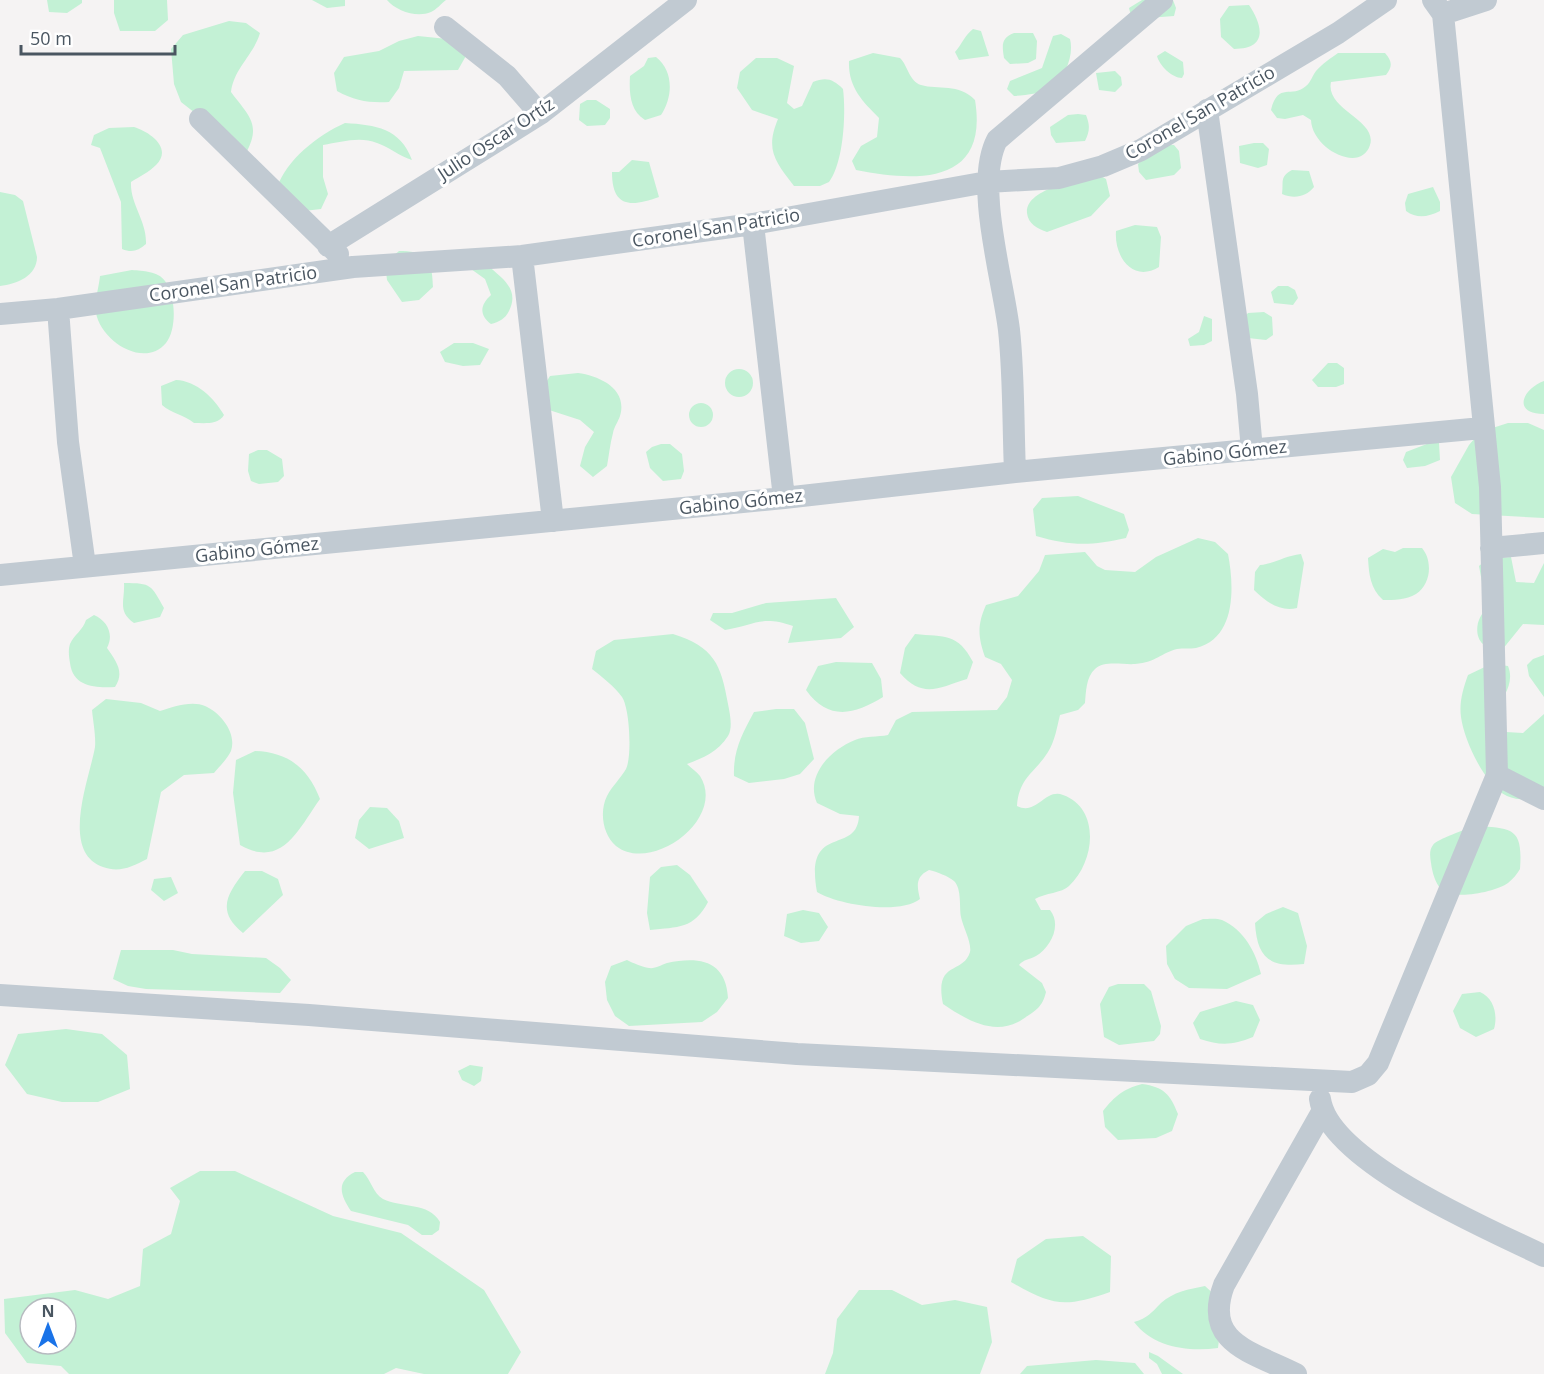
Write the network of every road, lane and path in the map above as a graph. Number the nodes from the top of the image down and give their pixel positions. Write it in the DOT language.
graph roads {
  1 [pos="686,0"];
  2 [pos="1162,0"];
  3 [pos="1386,0"];
  4 [pos="1486,0"];
  5 [pos="1438,7"];
  6 [pos="445,27"];
  7 [pos="1207,110"];
  8 [pos="540,114"];
  9 [pos="200,119"];
  10 [pos="987,182"];
  11 [pos="753,224"];
  12 [pos="328,246"];
  13 [pos="522,256"];
  14 [pos="353,267"];
  15 [pos="58,309"];
  16 [pos="0,314"];
  17 [pos="1482,428"];
  18 [pos="1252,450"];
  19 [pos="1015,472"];
  20 [pos="784,498"];
  21 [pos="553,521"];
  22 [pos="1544,543"];
  23 [pos="1491,548"];
  24 [pos="85,566"];
  25 [pos="0,575"];
  26 [pos="1497,775"];
  27 [pos="1544,799"];
  28 [pos="0,995"];
  29 [pos="1318,1079"];
  30 [pos="1322,1112"];
  31 [pos="1544,1256"];
  32 [pos="1296,1374"];
  1 -- 8 [label="street, Julio Oscar Ortíz"];
  2 -- 10 [label="street"];
  3 -- 7 [label="street, Coronel San Patricio"];
  4 -- 5 [label="street"];
  5 -- 17 [label="street"];
  6 -- 8 [label="street"];
  7 -- 10 [label="street, Coronel San Patricio"];
  7 -- 18 [label="street"];
  8 -- 12 [label="street, Julio Oscar Ortíz"];
  9 -- 12 [label="street"];
  10 -- 11 [label="street, Coronel San Patricio"];
  10 -- 19 [label="street"];
  11 -- 13 [label="street, Coronel San Patricio"];
  11 -- 20 [label="street"];
  12 -- 14 [label="street"];
  13 -- 14 [label="street, Coronel San Patricio"];
  13 -- 21 [label="street"];
  14 -- 15 [label="street, Coronel San Patricio"];
  15 -- 16 [label="street, Coronel San Patricio"];
  15 -- 24 [label="street"];
  17 -- 18 [label="street, Gabino Gómez"];
  17 -- 23 [label="street"];
  18 -- 19 [label="street, Gabino Gómez"];
  19 -- 20 [label="street, Gabino Gómez"];
  20 -- 21 [label="street, Gabino Gómez"];
  21 -- 24 [label="street, Gabino Gómez"];
  22 -- 23 [label="street"];
  23 -- 26 [label="street"];
  24 -- 25 [label="street, Gabino Gómez"];
  26 -- 27 [label="street"];
  26 -- 29 [label="street"];
  28 -- 29 [label="street"];
  29 -- 30 [label="street"];
  30 -- 31 [label="street"];
  30 -- 32 [label="street"];
}
